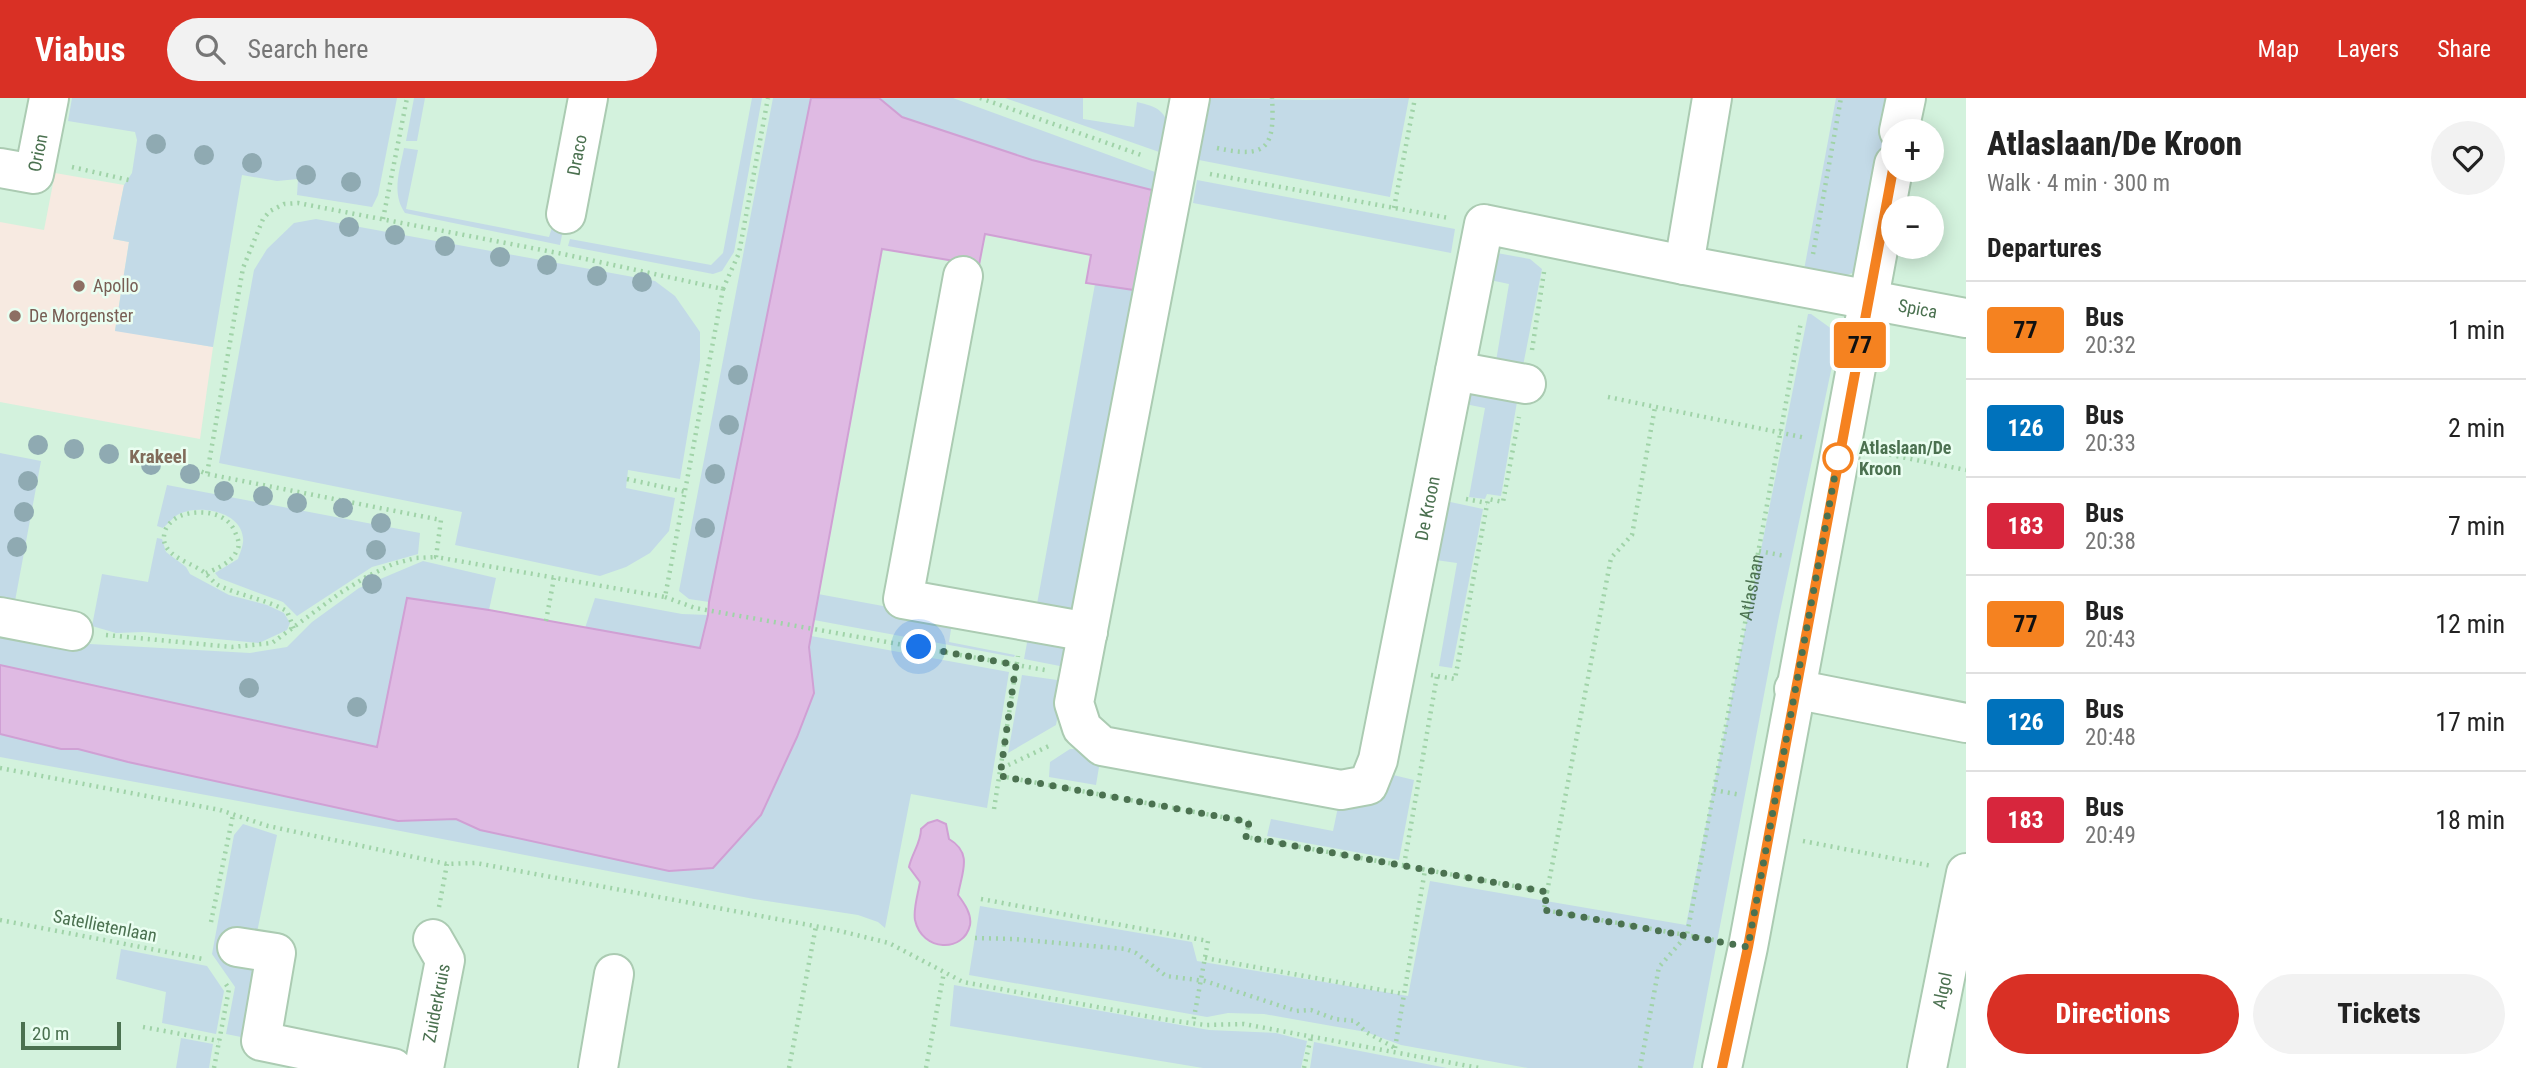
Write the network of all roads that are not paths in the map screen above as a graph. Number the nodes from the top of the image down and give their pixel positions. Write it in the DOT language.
graph roads {
  1 [pos="49,98"];
  2 [pos="588,98"];
  3 [pos="1188,98"];
  4 [pos="1712,98"];
  5 [pos="1906,98"];
  6 [pos="1902,119"];
  7 [pos="0,168"];
  8 [pos="1891,182"];
  9 [pos="566,214"];
  10 [pos="1684,265"];
  11 [pos="963,276"];
  12 [pos="1868,300"];
  13 [pos="1966,318"];
  14 [pos="1455,371"];
  15 [pos="1526,384"];
  16 [pos="0,617"];
  17 [pos="73,631"];
  18 [pos="1088,632"];
  19 [pos="1794,689"];
  20 [pos="1964,714"];
  21 [pos="1966,873"];
  22 [pos="433,939"];
  23 [pos="220,953"];
  24 [pos="614,974"];
  25 [pos="393,1068"];
  26 [pos="424,1068"];
  27 [pos="598,1068"];
  28 [pos="1722,1068"];
  29 [pos="1927,1068"];
  1 -- 7 [label="street, Orion"];
  2 -- 9 [label="street, Draco"];
  3 -- 18 [label="street"];
  4 -- 10 [label="street"];
  5 -- 6 [label="street"];
  8 -- 12 [label="street"];
  10 -- 12 [label="street"];
  10 -- 14 [label="street, De Kroon"];
  11 -- 18 [label="street"];
  12 -- 13 [label="street, Spica"];
  12 -- 19 [label="street"];
  14 -- 15 [label="street"];
  14 -- 18 [label="street, De Kroon"];
  16 -- 17 [label="street"];
  19 -- 20 [label="street"];
  19 -- 28 [label="street"];
  21 -- 29 [label="street, Algol"];
  22 -- 26 [label="street, Zuiderkruis"];
  23 -- 25 [label="street"];
  24 -- 27 [label="street"];
}
